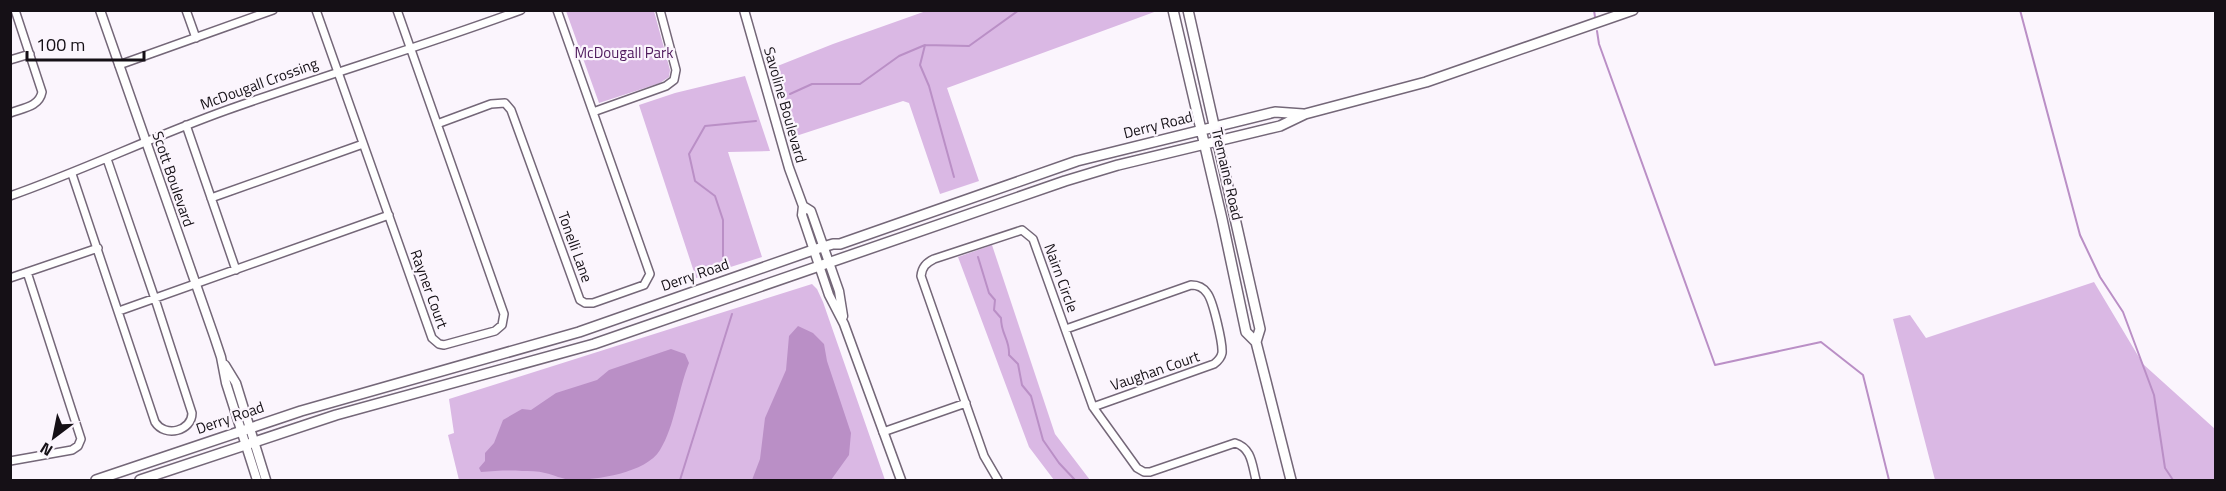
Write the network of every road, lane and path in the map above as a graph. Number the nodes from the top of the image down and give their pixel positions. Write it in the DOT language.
graph roads {
  1 [pos="15,10"];
  2 [pos="100,10"];
  3 [pos="186,10"];
  4 [pos="273,10"];
  5 [pos="316,10"];
  6 [pos="396,10"];
  7 [pos="521,10"];
  8 [pos="557,10"];
  9 [pos="660,10"];
  10 [pos="744,10"];
  11 [pos="1173,10"];
  12 [pos="1188,10"];
  13 [pos="1633,10"];
  14 [pos="196,38"];
  15 [pos="410,50"];
  16 [pos="30,54"];
  17 [pos="10,60"];
  18 [pos="119,65"];
  19 [pos="338,71"];
  20 [pos="593,112"];
  21 [pos="10,113"];
  22 [pos="1305,114"];
  23 [pos="436,124"];
  24 [pos="186,125"];
  25 [pos="1215,126"];
  26 [pos="1201,129"];
  27 [pos="1219,140"];
  28 [pos="146,142"];
  29 [pos="363,144"];
  30 [pos="1205,144"];
  31 [pos="107,159"];
  32 [pos="72,174"];
  33 [pos="10,196"];
  34 [pos="211,198"];
  35 [pos="803,206"];
  36 [pos="389,215"];
  37 [pos="824,247"];
  38 [pos="98,248"];
  39 [pos="813,250"];
  40 [pos="829,262"];
  41 [pos="819,265"];
  42 [pos="236,270"];
  43 [pos="27,272"];
  44 [pos="10,278"];
  45 [pos="196,284"];
  46 [pos="155,299"];
  47 [pos="119,311"];
  48 [pos="844,324"];
  49 [pos="1066,329"];
  50 [pos="1256,342"];
  51 [pos="966,403"];
  52 [pos="1093,407"];
  53 [pos="245,428"];
  54 [pos="883,432"];
  55 [pos="250,442"];
  56 [pos="10,460"];
  57 [pos="96,480"];
  58 [pos="140,480"];
  59 [pos="257,480"];
  60 [pos="266,480"];
  61 [pos="901,480"];
  62 [pos="998,480"];
  63 [pos="1256,480"];
  64 [pos="1291,480"];
  1 -- 16 [label="street"];
  2 -- 18 [label="street, Scott Boulevard"];
  3 -- 14 [label="street"];
  4 -- 14 [label="street"];
  5 -- 19 [label="street, Rayner Court"];
  6 -- 15 [label="street, Rayner Court"];
  7 -- 15 [label="street, McDougall Crossing"];
  8 -- 20 [label="street, Tonelli Lane"];
  9 -- 20 [label="street"];
  10 -- 35 [label="street, Savoline Boulevard"];
  11 -- 26 [label="main road, Tremaine Road"];
  12 -- 25 [label="main road, Tremaine Road"];
  13 -- 22 [label="main road, Derry Road"];
  14 -- 18 [label="street"];
  15 -- 19 [label="street, McDougall Crossing"];
  15 -- 23 [label="street, Rayner Court"];
  16 -- 17 [label="street"];
  16 -- 21 [label="street"];
  18 -- 28 [label="street, Scott Boulevard"];
  19 -- 24 [label="street, McDougall Crossing"];
  19 -- 29 [label="street, Rayner Court"];
  20 -- 23 [label="street, Tonelli Lane"];
  22 -- 25 [label="main road, Derry Road"];
  22 -- 27 [label="main road, Derry Road"];
  23 -- 36 [label="street, Rayner Court"];
  24 -- 28 [label="street, McDougall Crossing"];
  24 -- 34 [label="street"];
  25 -- 26 [label="main road, Derry Road"];
  25 -- 27 [label="main road, Tremaine Road"];
  26 -- 30 [label="main road, Tremaine Road"];
  26 -- 37 [label="main road, Derry Road"];
  27 -- 30 [label="main road, Derry Road"];
  27 -- 50 [label="main road, Tremaine Road"];
  28 -- 31 [label="street, McDougall Crossing"];
  28 -- 45 [label="street, Scott Boulevard"];
  29 -- 34 [label="street"];
  29 -- 36 [label="street, Rayner Court"];
  30 -- 40 [label="main road, Derry Road"];
  30 -- 50 [label="main road, Tremaine Road"];
  31 -- 32 [label="street, McDougall Crossing"];
  31 -- 46 [label="street"];
  32 -- 33 [label="street, McDougall Crossing"];
  32 -- 38 [label="street"];
  34 -- 42 [label="street"];
  35 -- 37 [label="street, Savoline Boulevard"];
  35 -- 39 [label="street, Savoline Boulevard"];
  36 -- 42 [label="street"];
  37 -- 39 [label="main road, Derry Road"];
  37 -- 40 [label="street, Savoline Boulevard"];
  38 -- 43 [label="street"];
  38 -- 47 [label="street"];
  39 -- 41 [label="street, Savoline Boulevard"];
  39 -- 53 [label="main road, Derry Road"];
  40 -- 41 [label="main road, Derry Road"];
  40 -- 48 [label="street, Savoline Boulevard"];
  41 -- 48 [label="street, Savoline Boulevard"];
  41 -- 55 [label="main road, Derry Road"];
  42 -- 45 [label="street"];
  43 -- 44 [label="street"];
  43 -- 56 [label="street"];
  45 -- 46 [label="street"];
  45 -- 53 [label="street, Scott Boulevard"];
  46 -- 47 [label="street"];
  46 -- 47 [label="street"];
  48 -- 54 [label="street, Savoline Boulevard"];
  49 -- 51 [label="street, Nairn Circle"];
  49 -- 52 [label="street, Nairn Circle"];
  49 -- 52 [label="street, Vaughan Court"];
  50 -- 64 [label="main road, Tremaine Road"];
  51 -- 54 [label="street"];
  51 -- 62 [label="street, Nairn Circle"];
  52 -- 63 [label="street, Nairn Circle"];
  53 -- 55 [label="street, Scott Boulevard"];
  53 -- 57 [label="main road, Derry Road"];
  54 -- 61 [label="street, Savoline Boulevard"];
  55 -- 58 [label="main road, Derry Road"];
  55 -- 59 [label="street, Scott Boulevard"];
  55 -- 60 [label="street, Scott Boulevard"];
}
